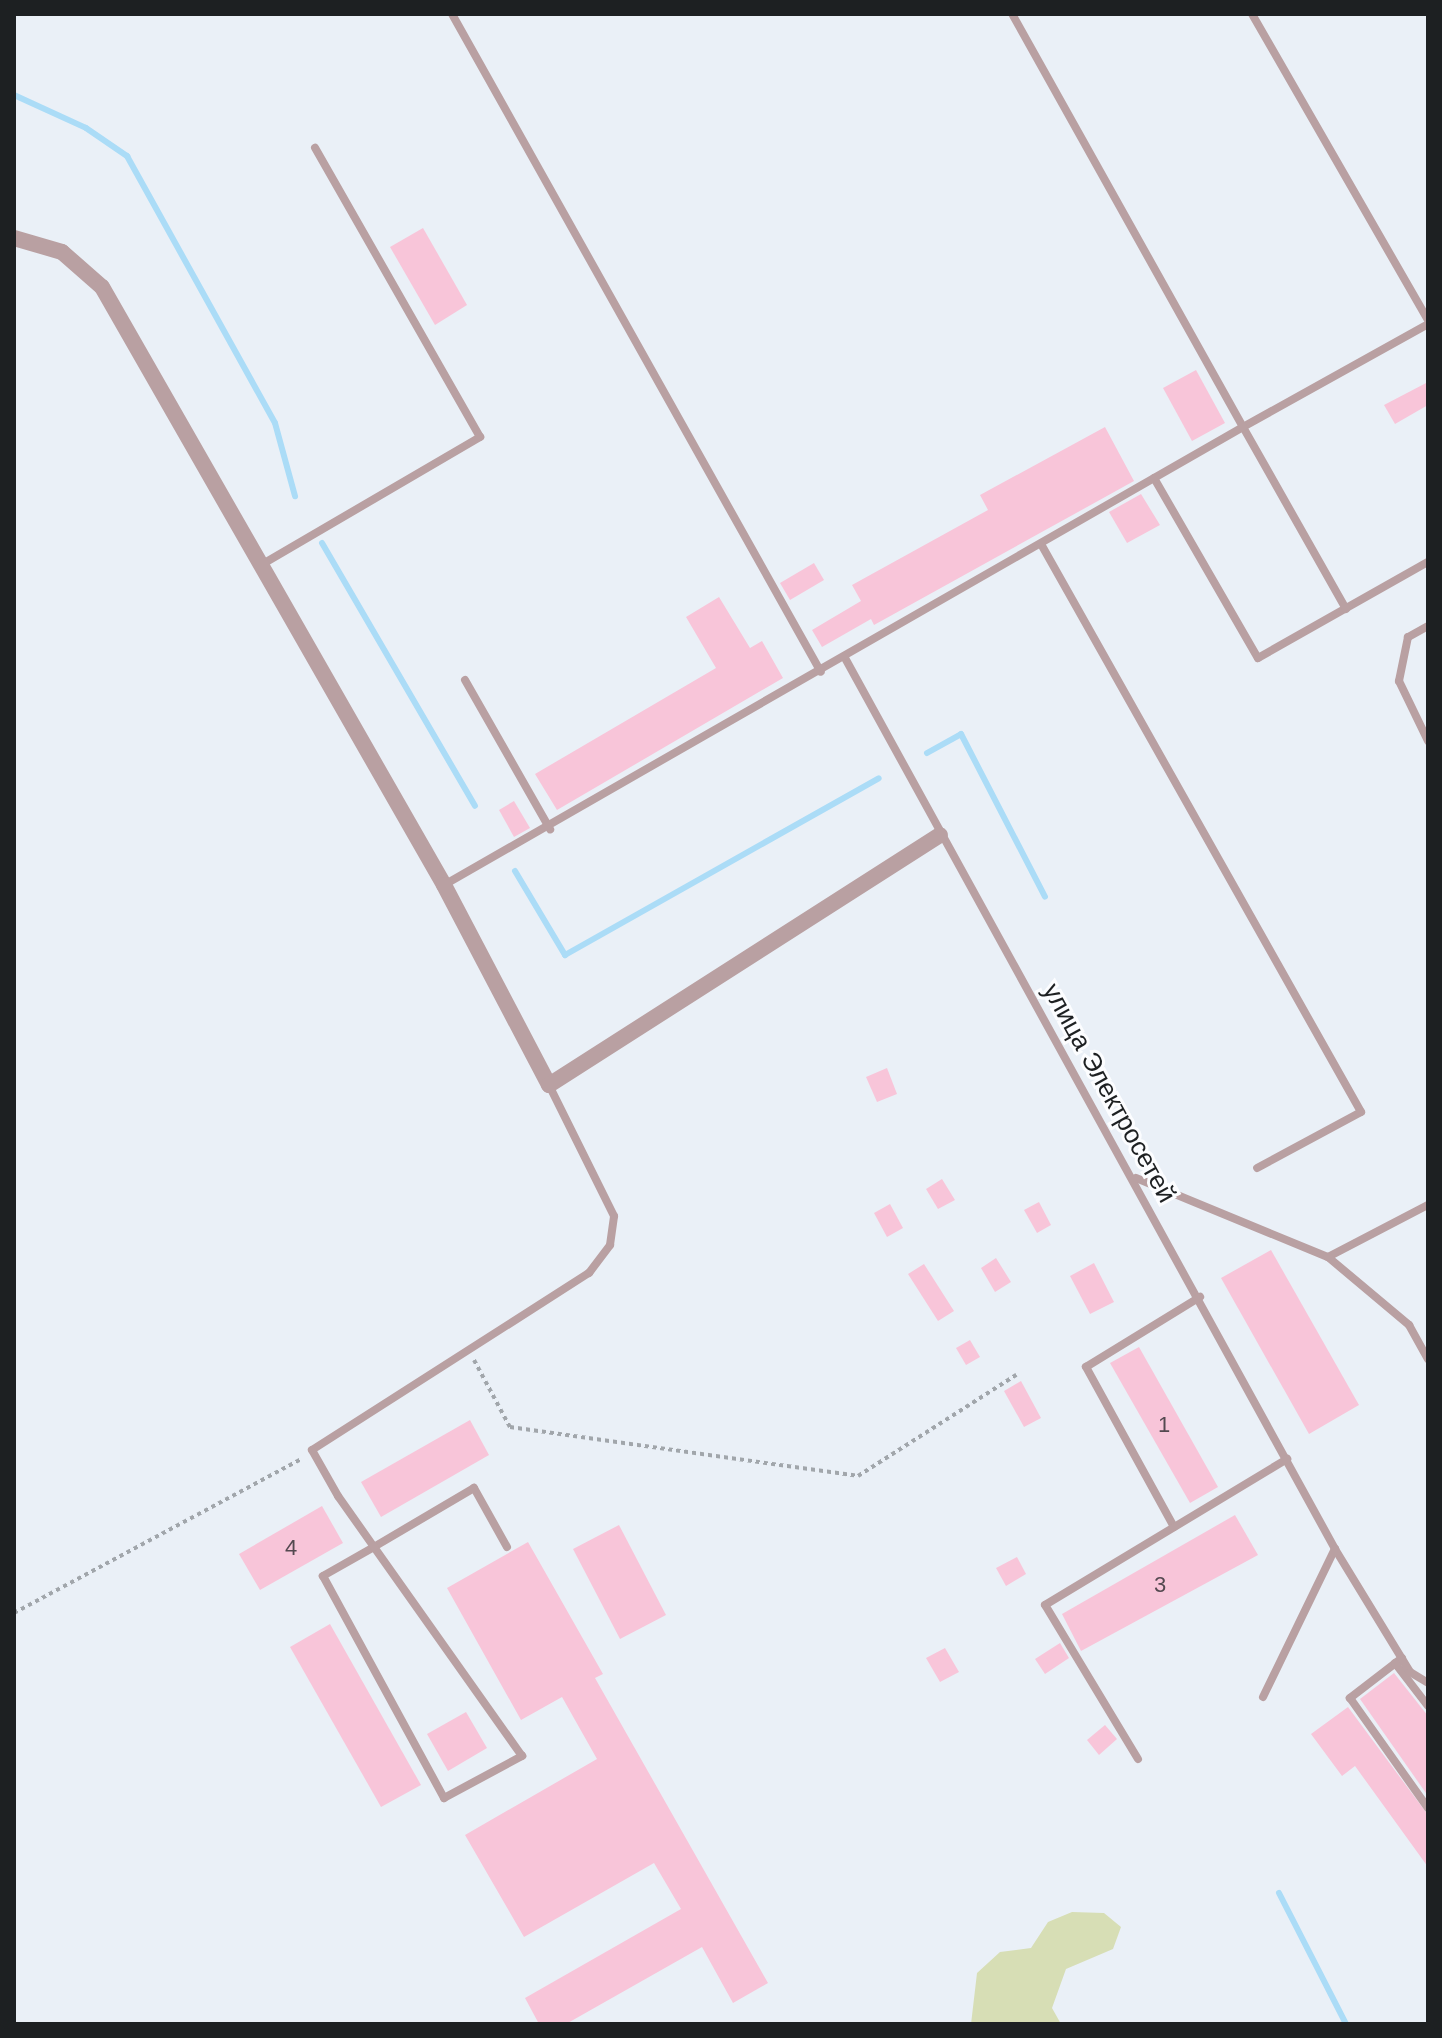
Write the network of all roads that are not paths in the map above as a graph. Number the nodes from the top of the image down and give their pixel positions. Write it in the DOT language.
graph roads {
  1 [pos="452,14"];
  2 [pos="1012,14"];
  3 [pos="1252,14"];
  4 [pos="315,148"];
  5 [pos="14,238"];
  6 [pos="1428,322"];
  7 [pos="1243,427"];
  8 [pos="1154,478"];
  9 [pos="1041,544"];
  10 [pos="1428,562"];
  11 [pos="261,566"];
  12 [pos="1346,609"];
  13 [pos="1428,626"];
  14 [pos="845,658"];
  15 [pos="821,672"];
  16 [pos="465,680"];
  17 [pos="1428,741"];
  18 [pos="550,829"];
  19 [pos="940,835"];
  20 [pos="444,885"];
  21 [pos="549,1085"];
  22 [pos="1257,1168"];
  23 [pos="1135,1177"];
  24 [pos="1428,1205"];
  25 [pos="1328,1257"];
  26 [pos="1200,1297"];
  27 [pos="1428,1359"];
  28 [pos="1287,1459"];
  29 [pos="1174,1527"];
  30 [pos="374,1547"];
  31 [pos="507,1547"];
  32 [pos="1335,1549"];
  33 [pos="1398,1661"];
  34 [pos="1428,1683"];
  35 [pos="1263,1697"];
  36 [pos="1428,1706"];
  37 [pos="1138,1759"];
  38 [pos="1428,1808"];
  1 -- 15 [label="lane"];
  2 -- 7 [label="lane"];
  3 -- 6 [label="lane"];
  4 -- 11 [label="lane"];
  5 -- 11 [label="street"];
  6 -- 7 [label="lane"];
  7 -- 8 [label="lane"];
  7 -- 12 [label="lane"];
  8 -- 9 [label="lane"];
  8 -- 12 [label="lane"];
  9 -- 14 [label="lane"];
  9 -- 22 [label="lane"];
  10 -- 12 [label="lane"];
  11 -- 20 [label="street"];
  13 -- 17 [label="lane"];
  14 -- 15 [label="lane"];
  14 -- 19 [label="lane, улица Электросетей"];
  15 -- 18 [label="lane"];
  16 -- 18 [label="lane"];
  18 -- 20 [label="lane"];
  19 -- 21 [label="street"];
  19 -- 23 [label="lane, улица Электросетей"];
  20 -- 21 [label="street"];
  21 -- 30 [label="lane"];
  23 -- 25 [label="lane"];
  23 -- 26 [label="lane, улица Электросетей"];
  24 -- 25 [label="lane"];
  25 -- 27 [label="lane"];
  26 -- 28 [label="lane, улица Электросетей"];
  26 -- 29 [label="lane"];
  28 -- 29 [label="lane"];
  28 -- 32 [label="lane, улица Электросетей"];
  29 -- 37 [label="lane"];
  30 -- 30 [label="lane"];
  30 -- 31 [label="lane"];
  32 -- 33 [label="lane, улица Электросетей"];
  32 -- 35 [label="lane"];
  33 -- 34 [label="lane"];
  33 -- 36 [label="lane"];
  33 -- 38 [label="lane"];
}
